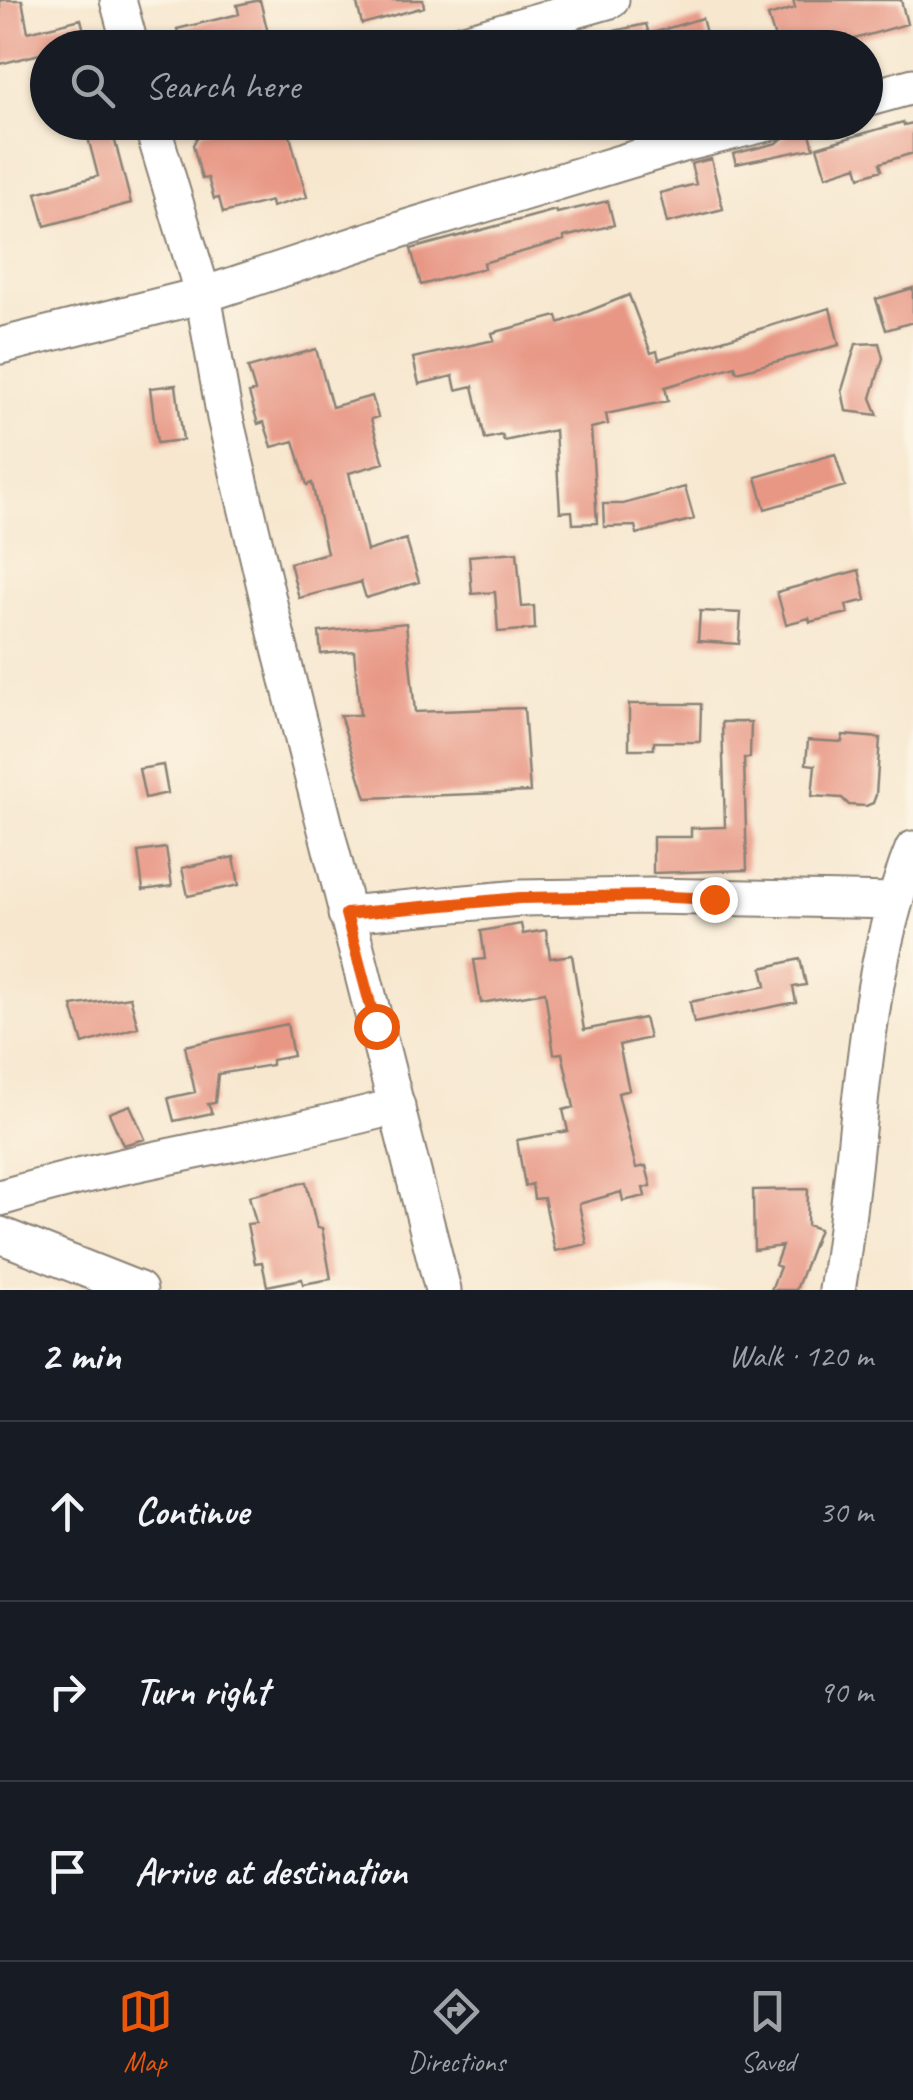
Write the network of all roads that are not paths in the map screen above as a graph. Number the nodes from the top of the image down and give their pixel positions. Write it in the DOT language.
graph roads {
  1 [pos="118,0"];
  2 [pos="612,0"];
  3 [pos="126,30"];
  4 [pos="506,30"];
  5 [pos="913,86"];
  6 [pos="883,95"];
  7 [pos="159,140"];
  8 [pos="699,140"];
  9 [pos="202,295"];
  10 [pos="0,346"];
  11 [pos="913,849"];
  12 [pos="895,900"];
  13 [pos="346,914"];
  14 [pos="397,1106"];
  15 [pos="0,1198"];
  16 [pos="0,1236"];
  17 [pos="138,1290"];
  18 [pos="442,1290"];
  19 [pos="838,1290"];
  1 -- 3 [label="street"];
  2 -- 4 [label="street"];
  5 -- 6 [label="street"];
  7 -- 9 [label="street"];
  8 -- 9 [label="street"];
  9 -- 10 [label="street"];
  9 -- 13 [label="street"];
  11 -- 12 [label="street"];
  12 -- 13 [label="street"];
  12 -- 19 [label="street"];
  13 -- 14 [label="street"];
  14 -- 15 [label="street"];
  14 -- 18 [label="street"];
  16 -- 17 [label="street"];
}
